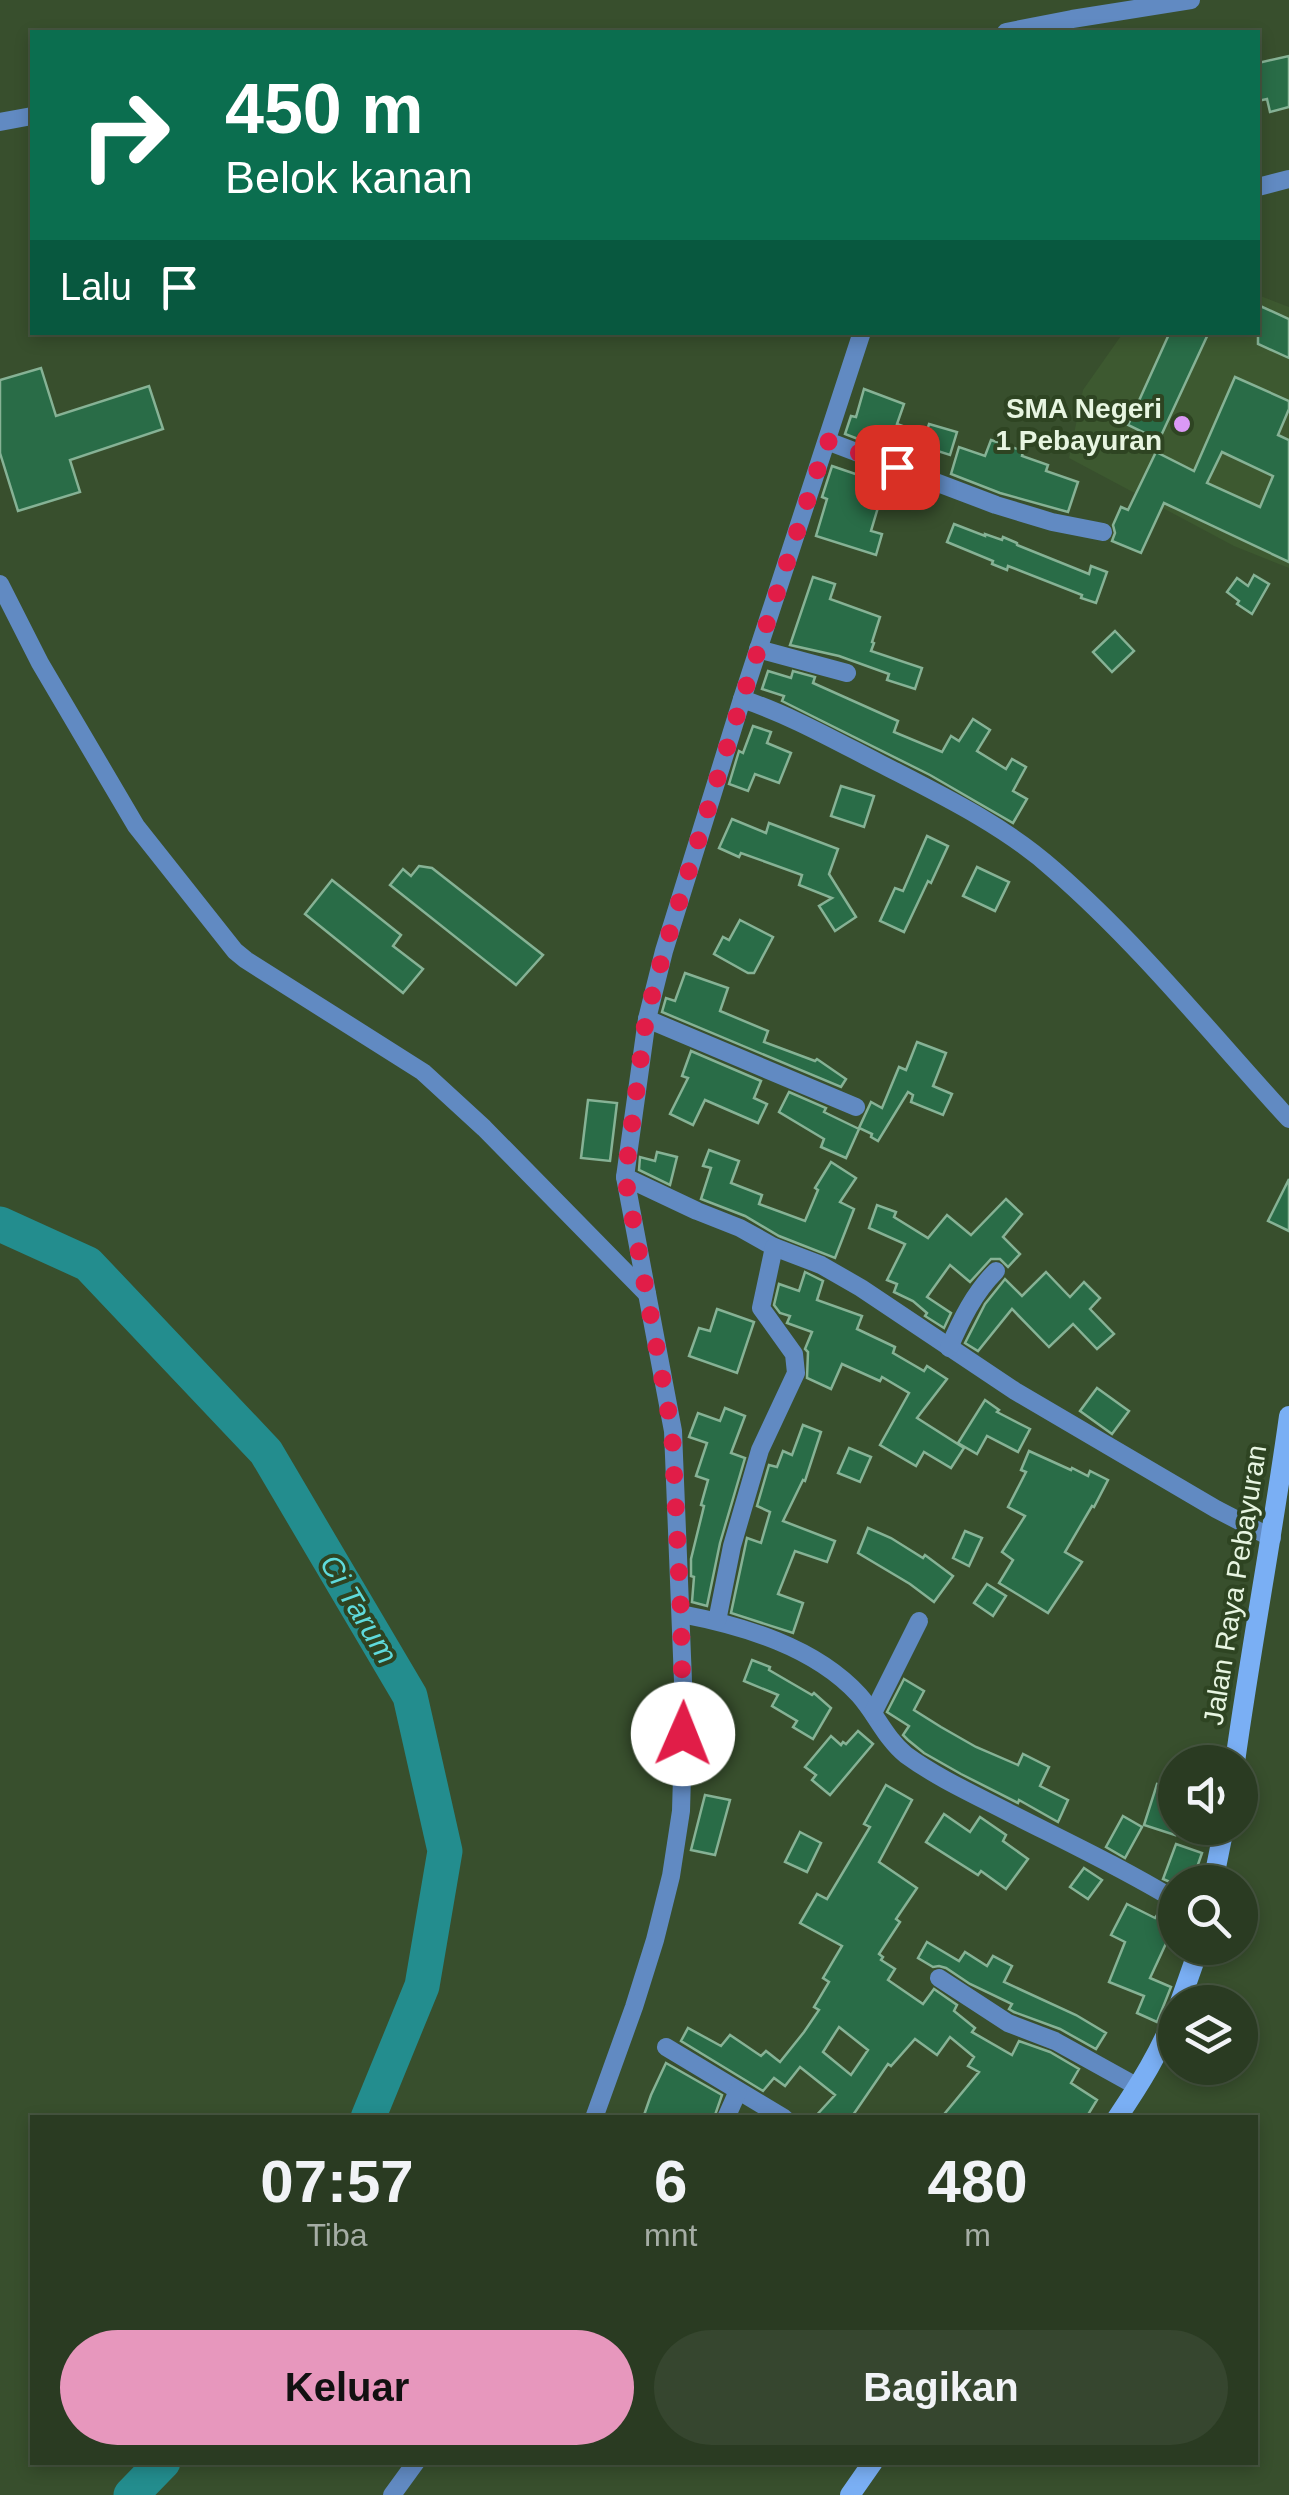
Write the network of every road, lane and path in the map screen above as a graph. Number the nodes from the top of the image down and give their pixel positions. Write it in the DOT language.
graph roads {
  1 [pos="1191,0"];
  2 [pos="1016,30"];
  3 [pos="30,116"];
  4 [pos="0,122"];
  5 [pos="1289,179"];
  6 [pos="1260,186"];
  7 [pos="861,335"];
  8 [pos="827,441"];
  9 [pos="1103,532"];
  10 [pos="0,584"];
  11 [pos="758,649"];
  12 [pos="847,673"];
  13 [pos="742,699"];
  14 [pos="646,1018"];
  15 [pos="856,1107"];
  16 [pos="1289,1119"];
  17 [pos="625,1177"];
  18 [pos="774,1247"];
  19 [pos="996,1271"];
  20 [pos="648,1294"];
  21 [pos="949,1348"];
  22 [pos="1289,1416"];
  23 [pos="1272,1538"];
  24 [pos="681,1614"];
  25 [pos="717,1621"];
  26 [pos="919,1621"];
  27 [pos="873,1712"];
  28 [pos="1237,1745"];
  29 [pos="1158,1890"];
  30 [pos="939,1978"];
  31 [pos="666,2047"];
  32 [pos="1158,2053"];
  33 [pos="1138,2087"];
  34 [pos="738,2091"];
  35 [pos="595,2115"];
  36 [pos="727,2115"];
  37 [pos="780,2115"];
  38 [pos="1119,2115"];
  39 [pos="414,2465"];
  40 [pos="871,2465"];
  41 [pos="392,2495"];
  42 [pos="850,2495"];
  1 -- 2 [label="street"];
  3 -- 4 [label="street"];
  5 -- 6 [label="street"];
  7 -- 8 [label="street"];
  8 -- 9 [label="street"];
  8 -- 11 [label="street"];
  10 -- 20 [label="street"];
  11 -- 12 [label="street"];
  11 -- 13 [label="street"];
  13 -- 14 [label="street"];
  13 -- 16 [label="street"];
  14 -- 15 [label="street"];
  14 -- 17 [label="street"];
  17 -- 18 [label="street"];
  17 -- 20 [label="street"];
  18 -- 21 [label="street"];
  18 -- 25 [label="street"];
  19 -- 21 [label="street"];
  20 -- 24 [label="street"];
  21 -- 23 [label="street"];
  22 -- 23 [label="main road, Jalan Raya Pebayuran"];
  23 -- 28 [label="main road, Jalan Raya Pebayuran"];
  24 -- 25 [label="street"];
  24 -- 35 [label="street"];
  25 -- 27 [label="street"];
  26 -- 27 [label="street"];
  27 -- 29 [label="street"];
  30 -- 33 [label="street"];
  31 -- 34 [label="street"];
  32 -- 33 [label="main road"];
  33 -- 38 [label="main road"];
  34 -- 36 [label="street"];
  34 -- 37 [label="street"];
  39 -- 41 [label="street"];
  40 -- 42 [label="main road"];
}
